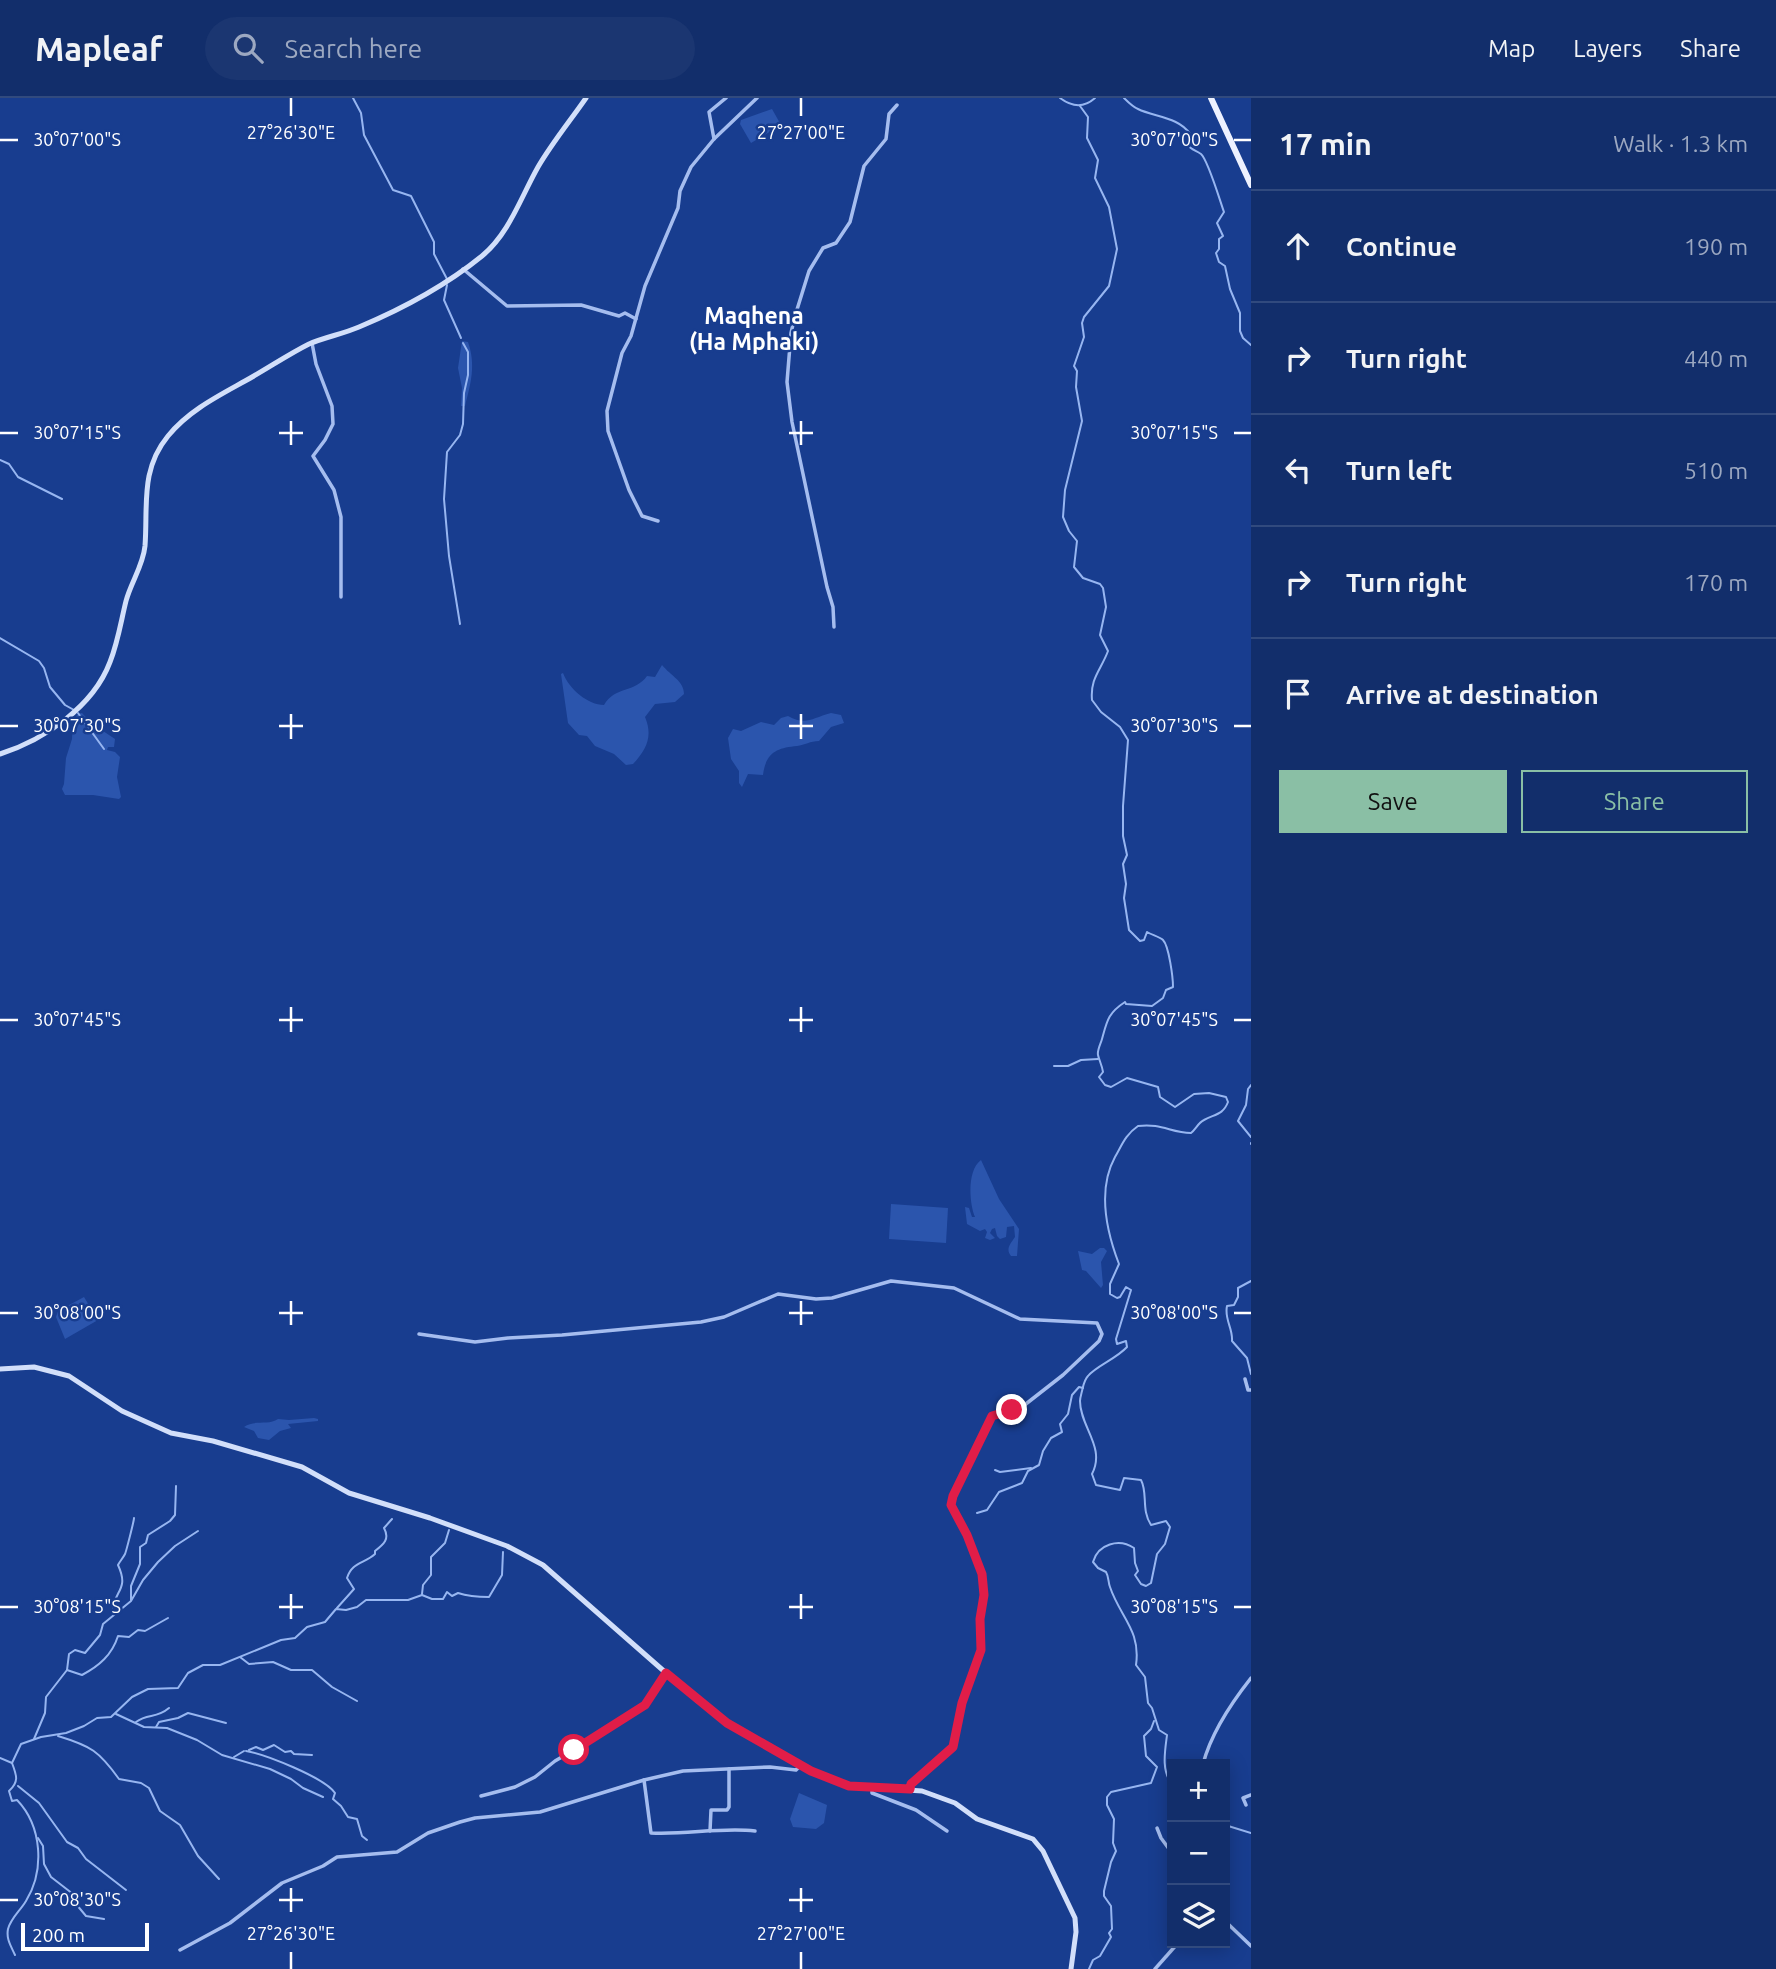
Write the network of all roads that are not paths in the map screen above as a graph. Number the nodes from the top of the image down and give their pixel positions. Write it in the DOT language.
graph roads {
  1 [pos="586,98"];
  2 [pos="726,98"];
  3 [pos="757,98"];
  4 [pos="1211,98"];
  5 [pos="897,105"];
  6 [pos="714,139"];
  7 [pos="1251,185"];
  8 [pos="463,269"];
  9 [pos="636,319"];
  10 [pos="312,343"];
  11 [pos="659,521"];
  12 [pos="341,597"];
  13 [pos="834,627"];
  14 [pos="0,754"];
  15 [pos="419,1334"];
  16 [pos="0,1369"];
  17 [pos="1245,1379"];
  18 [pos="1251,1390"];
  19 [pos="666,1673"];
  20 [pos="1251,1678"];
  21 [pos="1205,1759"];
  22 [pos="800,1766"];
  23 [pos="729,1768"];
  24 [pos="644,1780"];
  25 [pos="872,1788"];
  26 [pos="910,1789"];
  27 [pos="1251,1795"];
  28 [pos="481,1796"];
  29 [pos="1246,1805"];
  30 [pos="1157,1828"];
  31 [pos="710,1831"];
  32 [pos="755,1831"];
  33 [pos="947,1831"];
  34 [pos="1167,1846"];
  35 [pos="1230,1926"];
  36 [pos="1251,1946"];
  37 [pos="1174,1948"];
  38 [pos="180,1950"];
  39 [pos="1071,1969"];
  40 [pos="1155,1969"];
  1 -- 8 [label="street"];
  2 -- 6 [label="street"];
  3 -- 6 [label="street"];
  4 -- 7 [label="main road"];
  5 -- 13 [label="street"];
  6 -- 9 [label="street"];
  8 -- 9 [label="street"];
  8 -- 10 [label="street"];
  9 -- 11 [label="street"];
  10 -- 12 [label="street"];
  10 -- 14 [label="street"];
  15 -- 26 [label="street"];
  16 -- 19 [label="street"];
  17 -- 18 [label="street"];
  19 -- 22 [label="street"];
  19 -- 28 [label="street"];
  20 -- 21 [label="street"];
  22 -- 23 [label="street"];
  22 -- 25 [label="street"];
  23 -- 24 [label="street"];
  23 -- 31 [label="street"];
  24 -- 31 [label="street"];
  24 -- 38 [label="street"];
  25 -- 26 [label="street"];
  25 -- 33 [label="street"];
  26 -- 39 [label="street"];
  27 -- 29 [label="street"];
  30 -- 34 [label="street"];
  31 -- 32 [label="street"];
  35 -- 36 [label="street"];
  37 -- 40 [label="street"];
}
